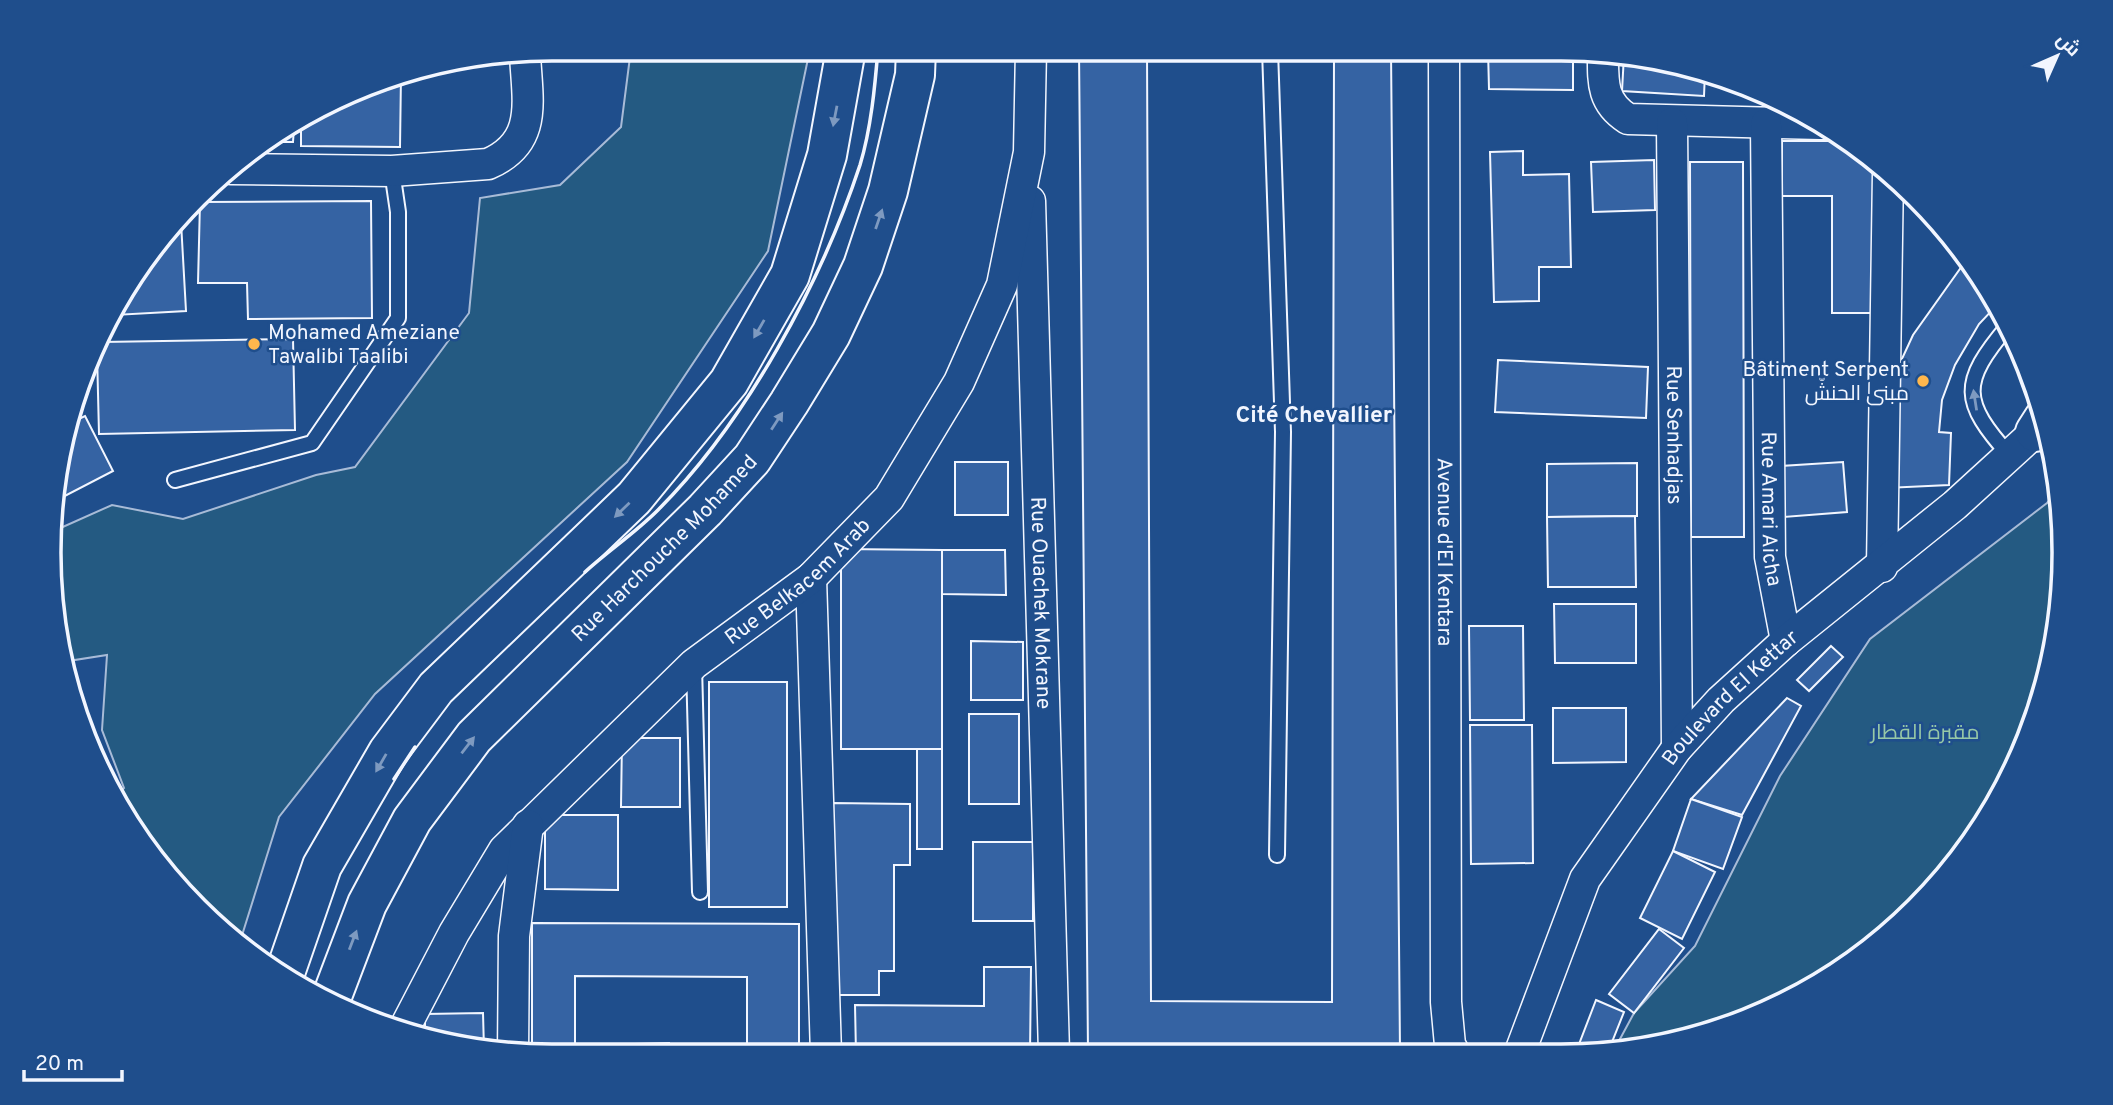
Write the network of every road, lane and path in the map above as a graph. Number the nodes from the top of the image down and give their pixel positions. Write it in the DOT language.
graph roads {
  1 [pos="844,61"];
  2 [pos="916,61"];
  3 [pos="1031,61"];
  4 [pos="1270,61"];
  5 [pos="1444,61"];
  6 [pos="525,62"];
  7 [pos="1603,63"];
  8 [pos="1672,122"];
  9 [pos="1766,124"];
  10 [pos="1800,124"];
  11 [pos="1029,152"];
  12 [pos="245,169"];
  13 [pos="392,172"];
  14 [pos="1888,186"];
  15 [pos="2001,335"];
  16 [pos="2033,432"];
  17 [pos="175,480"];
  18 [pos="1882,567"];
  19 [pos="811,578"];
  20 [pos="1787,641"];
  21 [pos="694,664"];
  22 [pos="1677,748"];
  23 [pos="528,825"];
  24 [pos="1278,855"];
  25 [pos="700,892"];
  26 [pos="288,966"];
  27 [pos="333,992"];
  28 [pos="408,1022"];
  29 [pos="513,1042"];
  30 [pos="827,1044"];
  31 [pos="1054,1044"];
  32 [pos="1450,1044"];
  33 [pos="1523,1044"];
  1 -- 26 [label="street, one-way"];
  27 -- 2 [label="street, Rue Harchouche Mohamed, one-way"];
  3 -- 11 [label="street, Rue Belkacem Arab"];
  4 -- 24 [label="lane"];
  5 -- 32 [label="street, Avenue d'El Kentara"];
  6 -- 13 [label="street"];
  7 -- 8 [label="street"];
  8 -- 9 [label="street"];
  8 -- 22 [label="street, Rue Senhadjas"];
  9 -- 10 [label="street"];
  9 -- 20 [label="street, Rue Amari Aicha"];
  11 -- 19 [label="street, Rue Belkacem Arab"];
  11 -- 31 [label="street, Rue Ouachek Mokrane"];
  12 -- 13 [label="street"];
  13 -- 17 [label="lane"];
  14 -- 18 [label="street"];
  16 -- 15 [label="lane, one-way"];
  16 -- 18 [label="street, Boulevard El Kettar"];
  18 -- 20 [label="street, Boulevard El Kettar"];
  19 -- 21 [label="street, Rue Belkacem Arab"];
  19 -- 30 [label="street"];
  20 -- 22 [label="street, Boulevard El Kettar"];
  21 -- 23 [label="street, Rue Belkacem Arab"];
  21 -- 25 [label="lane"];
  22 -- 33 [label="street, Boulevard El Kettar"];
  23 -- 28 [label="street, Rue Belkacem Arab"];
  23 -- 29 [label="street"];
}
